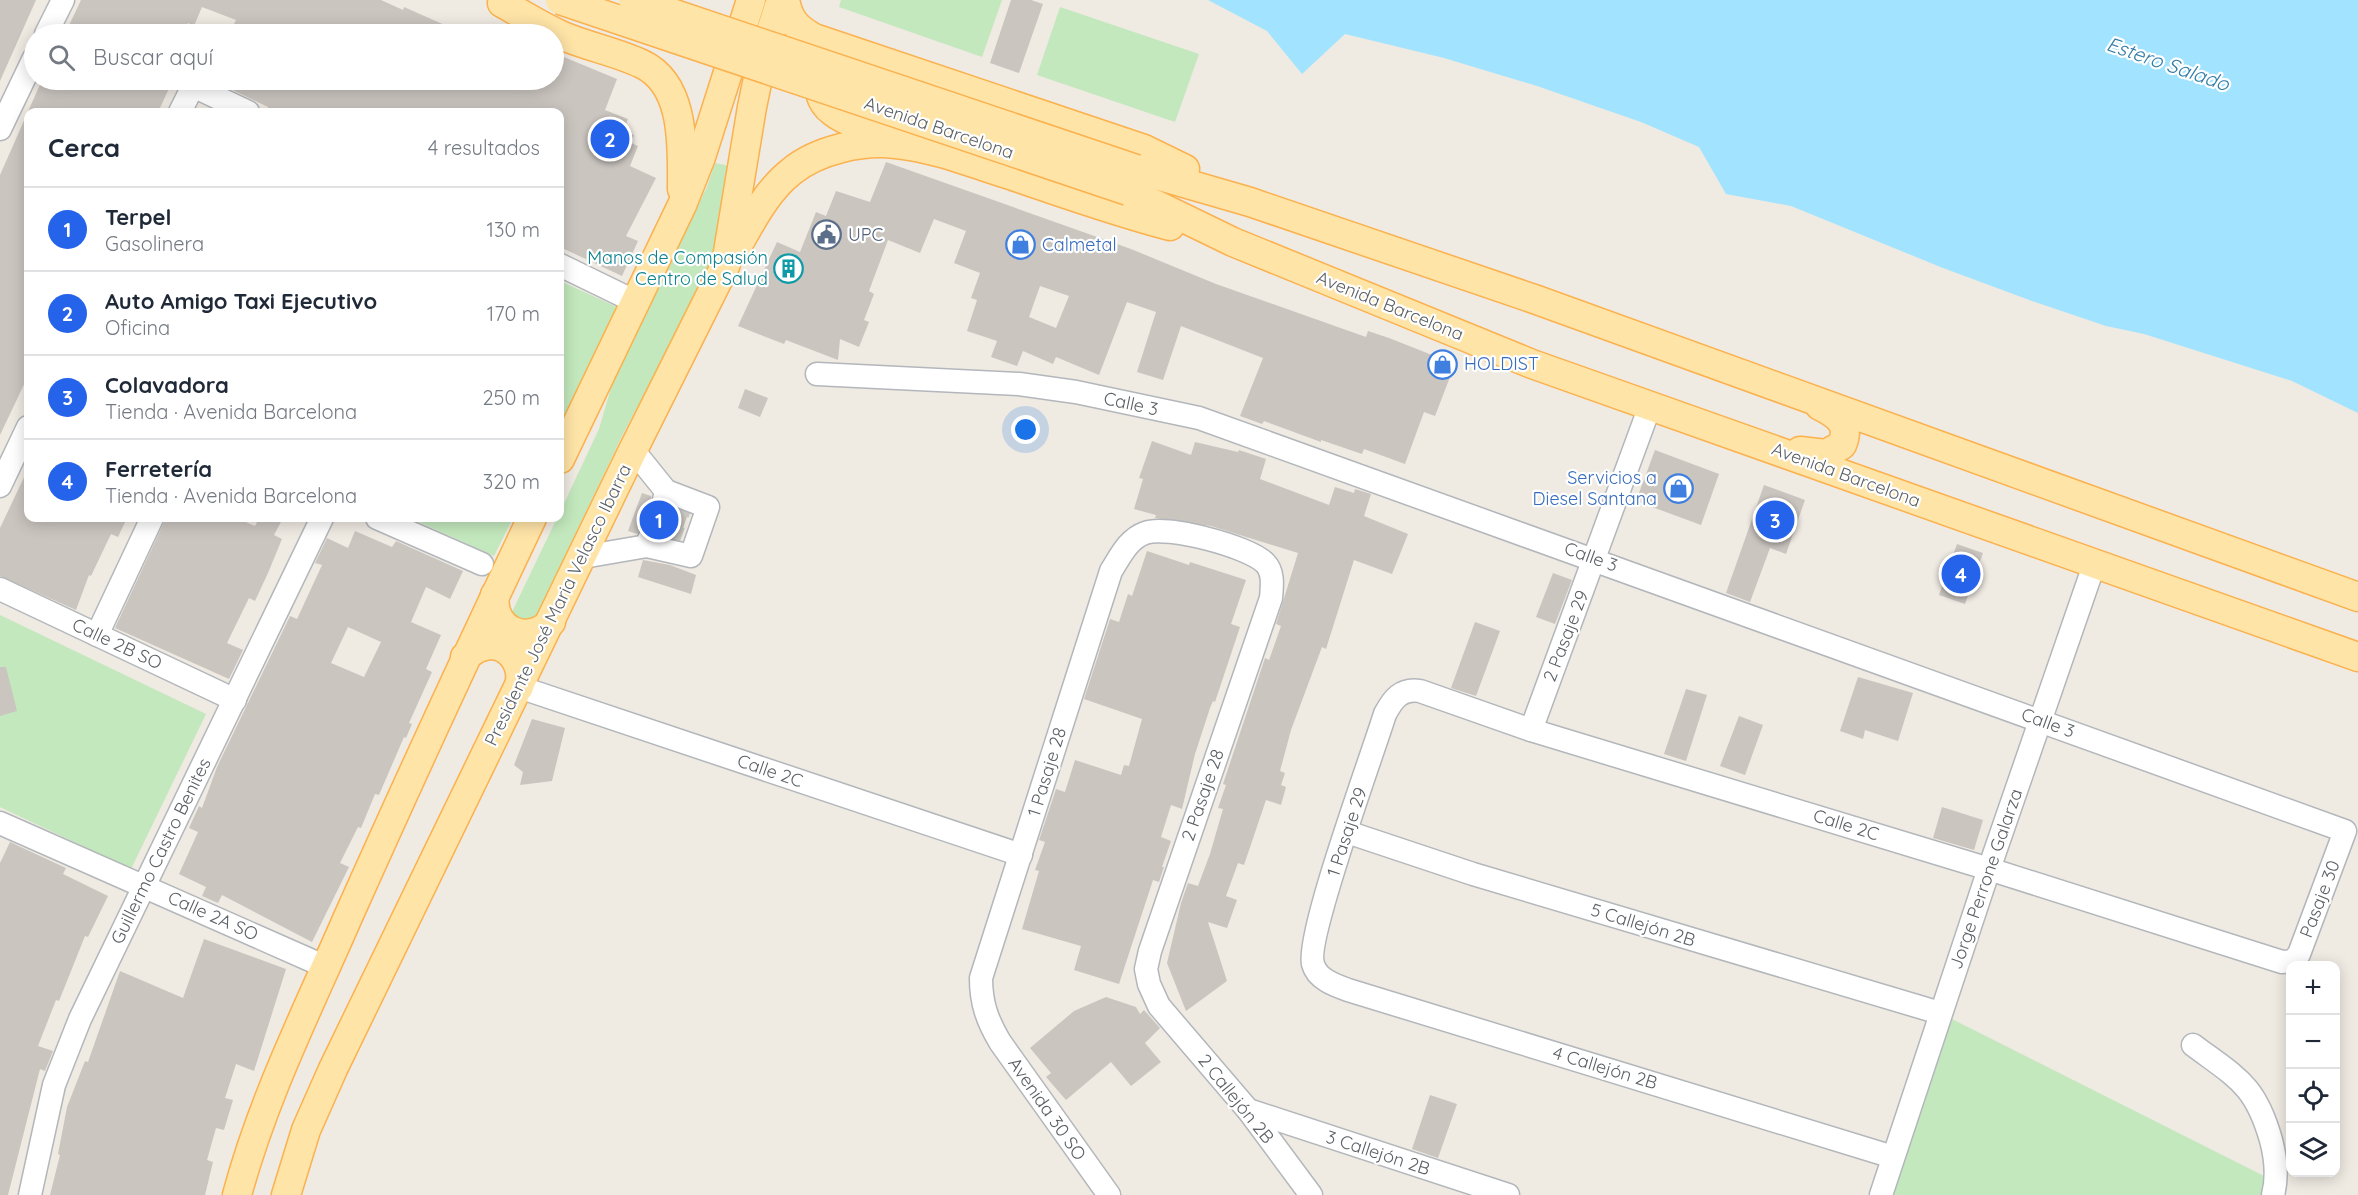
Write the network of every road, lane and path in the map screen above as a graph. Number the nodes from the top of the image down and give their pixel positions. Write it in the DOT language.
graph roads {
  1 [pos="63,0"];
  2 [pos="560,0"];
  3 [pos="633,0"];
  4 [pos="666,0"];
  5 [pos="751,0"];
  6 [pos="780,0"];
  7 [pos="785,0"];
  8 [pos="497,2"];
  9 [pos="51,24"];
  10 [pos="539,24"];
  11 [pos="564,37"];
  12 [pos="866,55"];
  13 [pos="24,79"];
  14 [pos="191,90"];
  15 [pos="208,90"];
  16 [pos="182,108"];
  17 [pos="241,108"];
  18 [pos="0,129"];
  19 [pos="940,152"];
  20 [pos="1132,180"];
  21 [pos="1250,202"];
  22 [pos="682,205"];
  23 [pos="1233,242"];
  24 [pos="726,264"];
  25 [pos="564,267"];
  26 [pos="636,302"];
  27 [pos="817,374"];
  28 [pos="1794,391"];
  29 [pos="1650,406"];
  30 [pos="24,435"];
  31 [pos="1768,447"];
  32 [pos="633,450"];
  33 [pos="564,451"];
  34 [pos="0,486"];
  35 [pos="150,522"];
  36 [pos="319,522"];
  37 [pos="386,522"];
  38 [pos="530,522"];
  39 [pos="583,557"];
  40 [pos="1594,558"];
  41 [pos="482,564"];
  42 [pos="2094,565"];
  43 [pos="1273,584"];
  44 [pos="0,589"];
  45 [pos="495,595"];
  46 [pos="2358,597"];
  47 [pos="551,622"];
  48 [pos="97,635"];
  49 [pos="465,657"];
  50 [pos="2358,657"];
  51 [pos="519,687"];
  52 [pos="1403,692"];
  53 [pos="235,700"];
  54 [pos="2042,720"];
  55 [pos="1531,730"];
  56 [pos="1,826"];
  57 [pos="2345,831"];
  58 [pos="1347,832"];
  59 [pos="1021,855"];
  60 [pos="1989,869"];
  61 [pos="145,886"];
  62 [pos="2291,961"];
  63 [pos="2286,962"];
  64 [pos="326,967"];
  65 [pos="1319,976"];
  66 [pos="1159,1006"];
  67 [pos="1940,1013"];
  68 [pos="987,1020"];
  69 [pos="2193,1045"];
  70 [pos="1248,1110"];
  71 [pos="1893,1157"];
  72 [pos="30,1195"];
  73 [pos="237,1195"];
  74 [pos="286,1195"];
  75 [pos="1109,1195"];
  76 [pos="1311,1195"];
  77 [pos="1509,1195"];
  78 [pos="1881,1195"];
  79 [pos="2272,1195"];
  1 -- 9 [label="street"];
  2 -- 20 [label="main road, Avenida Barcelona, bridge"];
  3 -- 20 [label="main road, Avenida Barcelona, bridge"];
  4 -- 8 [label="main road"];
  5 -- 22 [label="main road"];
  6 -- 24 [label="main road, Presidente José Maria Velasco Ibarra"];
  7 -- 12 [label="main road"];
  8 -- 10 [label="main road"];
  11 -- 22 [label="main road"];
  12 -- 19 [label="main road"];
  12 -- 21 [label="main road"];
  13 -- 18 [label="street"];
  14 -- 16 [label="street"];
  15 -- 17 [label="street"];
  19 -- 23 [label="main road"];
  19 -- 24 [label="main road"];
  20 -- 21 [label="main road, Avenida Barcelona"];
  20 -- 23 [label="main road, Avenida Barcelona"];
  21 -- 28 [label="main road, Avenida Barcelona"];
  22 -- 26 [label="main road"];
  23 -- 29 [label="main road, Avenida Barcelona"];
  24 -- 32 [label="main road, Presidente José Maria Velasco Ibarra"];
  25 -- 26 [label="street"];
  26 -- 33 [label="main road"];
  27 -- 40 [label="street, Calle 3"];
  28 -- 31 [label="main road"];
  28 -- 46 [label="main road, Avenida Barcelona"];
  29 -- 31 [label="main road, Avenida Barcelona"];
  29 -- 40 [label="street, 2 Pasaje 29"];
  30 -- 34 [label="street"];
  31 -- 42 [label="main road, Avenida Barcelona"];
  32 -- 39 [label="main road, Presidente José Maria Velasco Ibarra"];
  32 -- 39 [label="street"];
  35 -- 48 [label="street"];
  36 -- 53 [label="street, Guillermo Castro Benites"];
  37 -- 41 [label="street"];
  38 -- 45 [label="main road"];
  39 -- 47 [label="main road, Presidente José Maria Velasco Ibarra"];
  40 -- 54 [label="street, Calle 3"];
  40 -- 55 [label="street, 2 Pasaje 29"];
  42 -- 50 [label="main road, Avenida Barcelona"];
  42 -- 54 [label="street, Jorge Perrone Galarza"];
  43 -- 59 [label="street, 1 Pasaje 28"];
  43 -- 66 [label="street, 2 Pasaje 28"];
  44 -- 48 [label="street, Calle 2B SO"];
  45 -- 47 [label="main road"];
  45 -- 49 [label="main road"];
  47 -- 51 [label="main road, Presidente José Maria Velasco Ibarra"];
  48 -- 53 [label="street, Calle 2B SO"];
  49 -- 51 [label="main road"];
  49 -- 64 [label="main road"];
  51 -- 59 [label="street, Calle 2C"];
  51 -- 74 [label="main road, Presidente José Maria Velasco Ibarra"];
  52 -- 55 [label="street, Calle 2C"];
  52 -- 58 [label="street, 1 Pasaje 29"];
  53 -- 61 [label="street, Guillermo Castro Benites"];
  54 -- 57 [label="street, Calle 3"];
  54 -- 60 [label="street, Jorge Perrone Galarza"];
  55 -- 60 [label="street, Calle 2C"];
  56 -- 61 [label="street, Calle 2A SO"];
  57 -- 62 [label="street, Pasaje 30"];
  58 -- 65 [label="street, 1 Pasaje 29"];
  58 -- 67 [label="street, 5 Callejón 2B"];
  59 -- 68 [label="street, 1 Pasaje 28"];
  60 -- 63 [label="street, Calle 2C"];
  60 -- 67 [label="street, Jorge Perrone Galarza"];
  61 -- 64 [label="street, Calle 2A SO"];
  61 -- 72 [label="street, Guillermo Castro Benites"];
  64 -- 73 [label="main road"];
  65 -- 71 [label="street, 4 Callejón 2B"];
  66 -- 70 [label="street, 2 Callejón 2B"];
  67 -- 71 [label="street, Jorge Perrone Galarza"];
  68 -- 75 [label="street, Avenida 30 SO"];
  69 -- 79 [label="street"];
  70 -- 76 [label="street, 2 Callejón 2B"];
  70 -- 77 [label="street, 3 Callejón 2B"];
  71 -- 78 [label="street, Jorge Perrone Galarza"];
}
